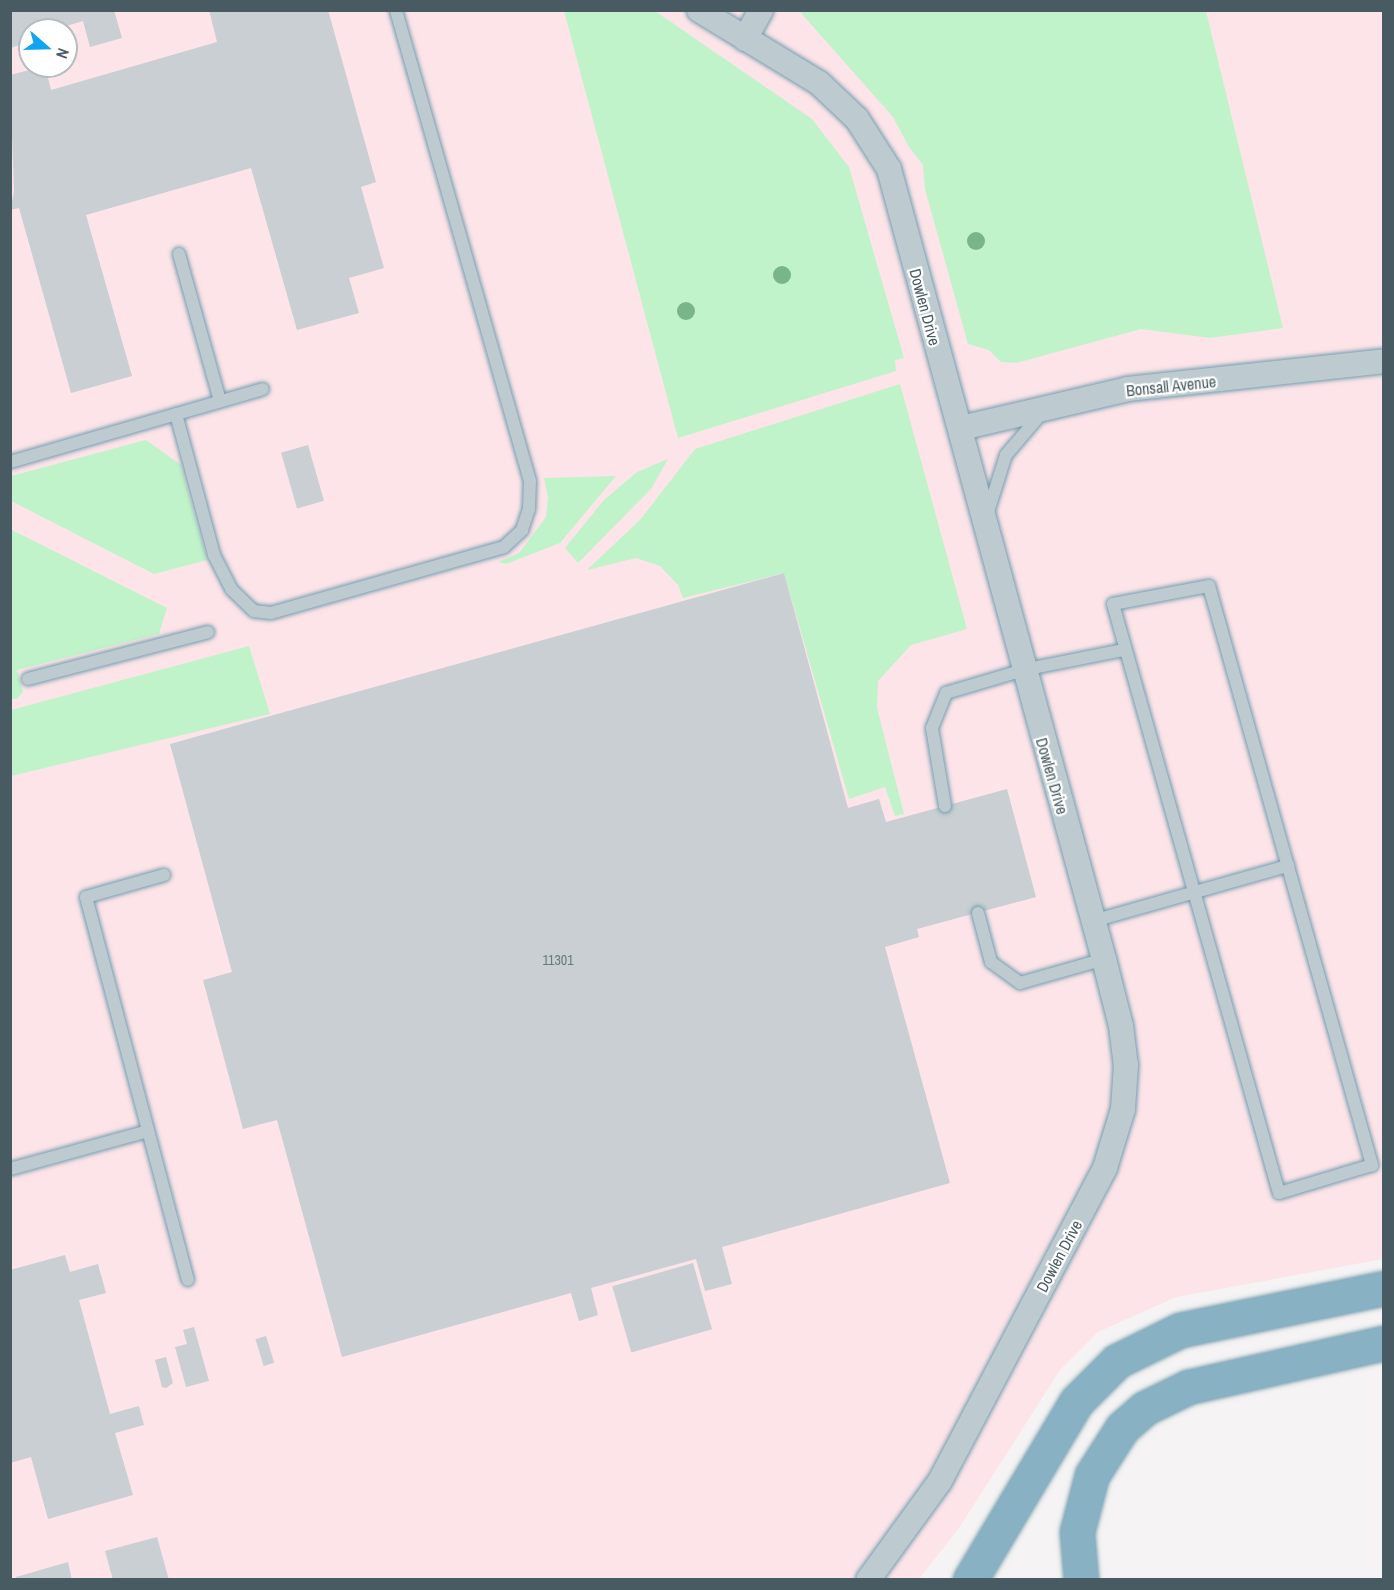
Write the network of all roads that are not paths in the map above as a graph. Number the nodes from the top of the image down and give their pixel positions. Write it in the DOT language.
graph roads {
  1 [pos="396,10"];
  2 [pos="699,10"];
  3 [pos="761,10"];
  4 [pos="745,39"];
  5 [pos="179,254"];
  6 [pos="1383,361"];
  7 [pos="263,389"];
  8 [pos="220,401"];
  9 [pos="1047,408"];
  10 [pos="176,414"];
  11 [pos="961,428"];
  12 [pos="10,462"];
  13 [pos="986,519"];
  14 [pos="208,632"];
  15 [pos="1123,650"];
  16 [pos="1023,670"];
  17 [pos="28,679"];
  18 [pos="945,806"];
  19 [pos="1288,866"];
  20 [pos="164,876"];
  21 [pos="1194,895"];
  22 [pos="978,913"];
  23 [pos="1093,921"];
  24 [pos="1104,959"];
  25 [pos="148,1131"];
  26 [pos="10,1169"];
  27 [pos="188,1280"];
  28 [pos="1383,1288"];
  29 [pos="1383,1343"];
  30 [pos="868,1580"];
  31 [pos="970,1580"];
  32 [pos="1081,1580"];
  1 -- 10 [label="lane"];
  2 -- 4 [label="street, Dowlen Drive"];
  3 -- 4 [label="street"];
  4 -- 11 [label="street, Dowlen Drive"];
  5 -- 8 [label="lane"];
  6 -- 9 [label="street, Bonsall Avenue"];
  7 -- 8 [label="lane"];
  8 -- 10 [label="lane"];
  9 -- 11 [label="street, Bonsall Avenue"];
  9 -- 13 [label="lane"];
  10 -- 12 [label="lane"];
  11 -- 13 [label="street, Dowlen Drive"];
  13 -- 16 [label="street, Dowlen Drive"];
  14 -- 17 [label="lane"];
  15 -- 16 [label="lane"];
  15 -- 19 [label="lane"];
  15 -- 21 [label="lane"];
  16 -- 18 [label="lane"];
  16 -- 23 [label="street, Dowlen Drive"];
  19 -- 21 [label="lane"];
  19 -- 21 [label="lane"];
  20 -- 25 [label="lane"];
  21 -- 23 [label="lane"];
  22 -- 24 [label="lane"];
  23 -- 24 [label="street, Dowlen Drive"];
  24 -- 30 [label="street, Dowlen Drive"];
  25 -- 26 [label="lane"];
  25 -- 27 [label="lane"];
  28 -- 31 [label="highway"];
  29 -- 32 [label="highway"];
}
